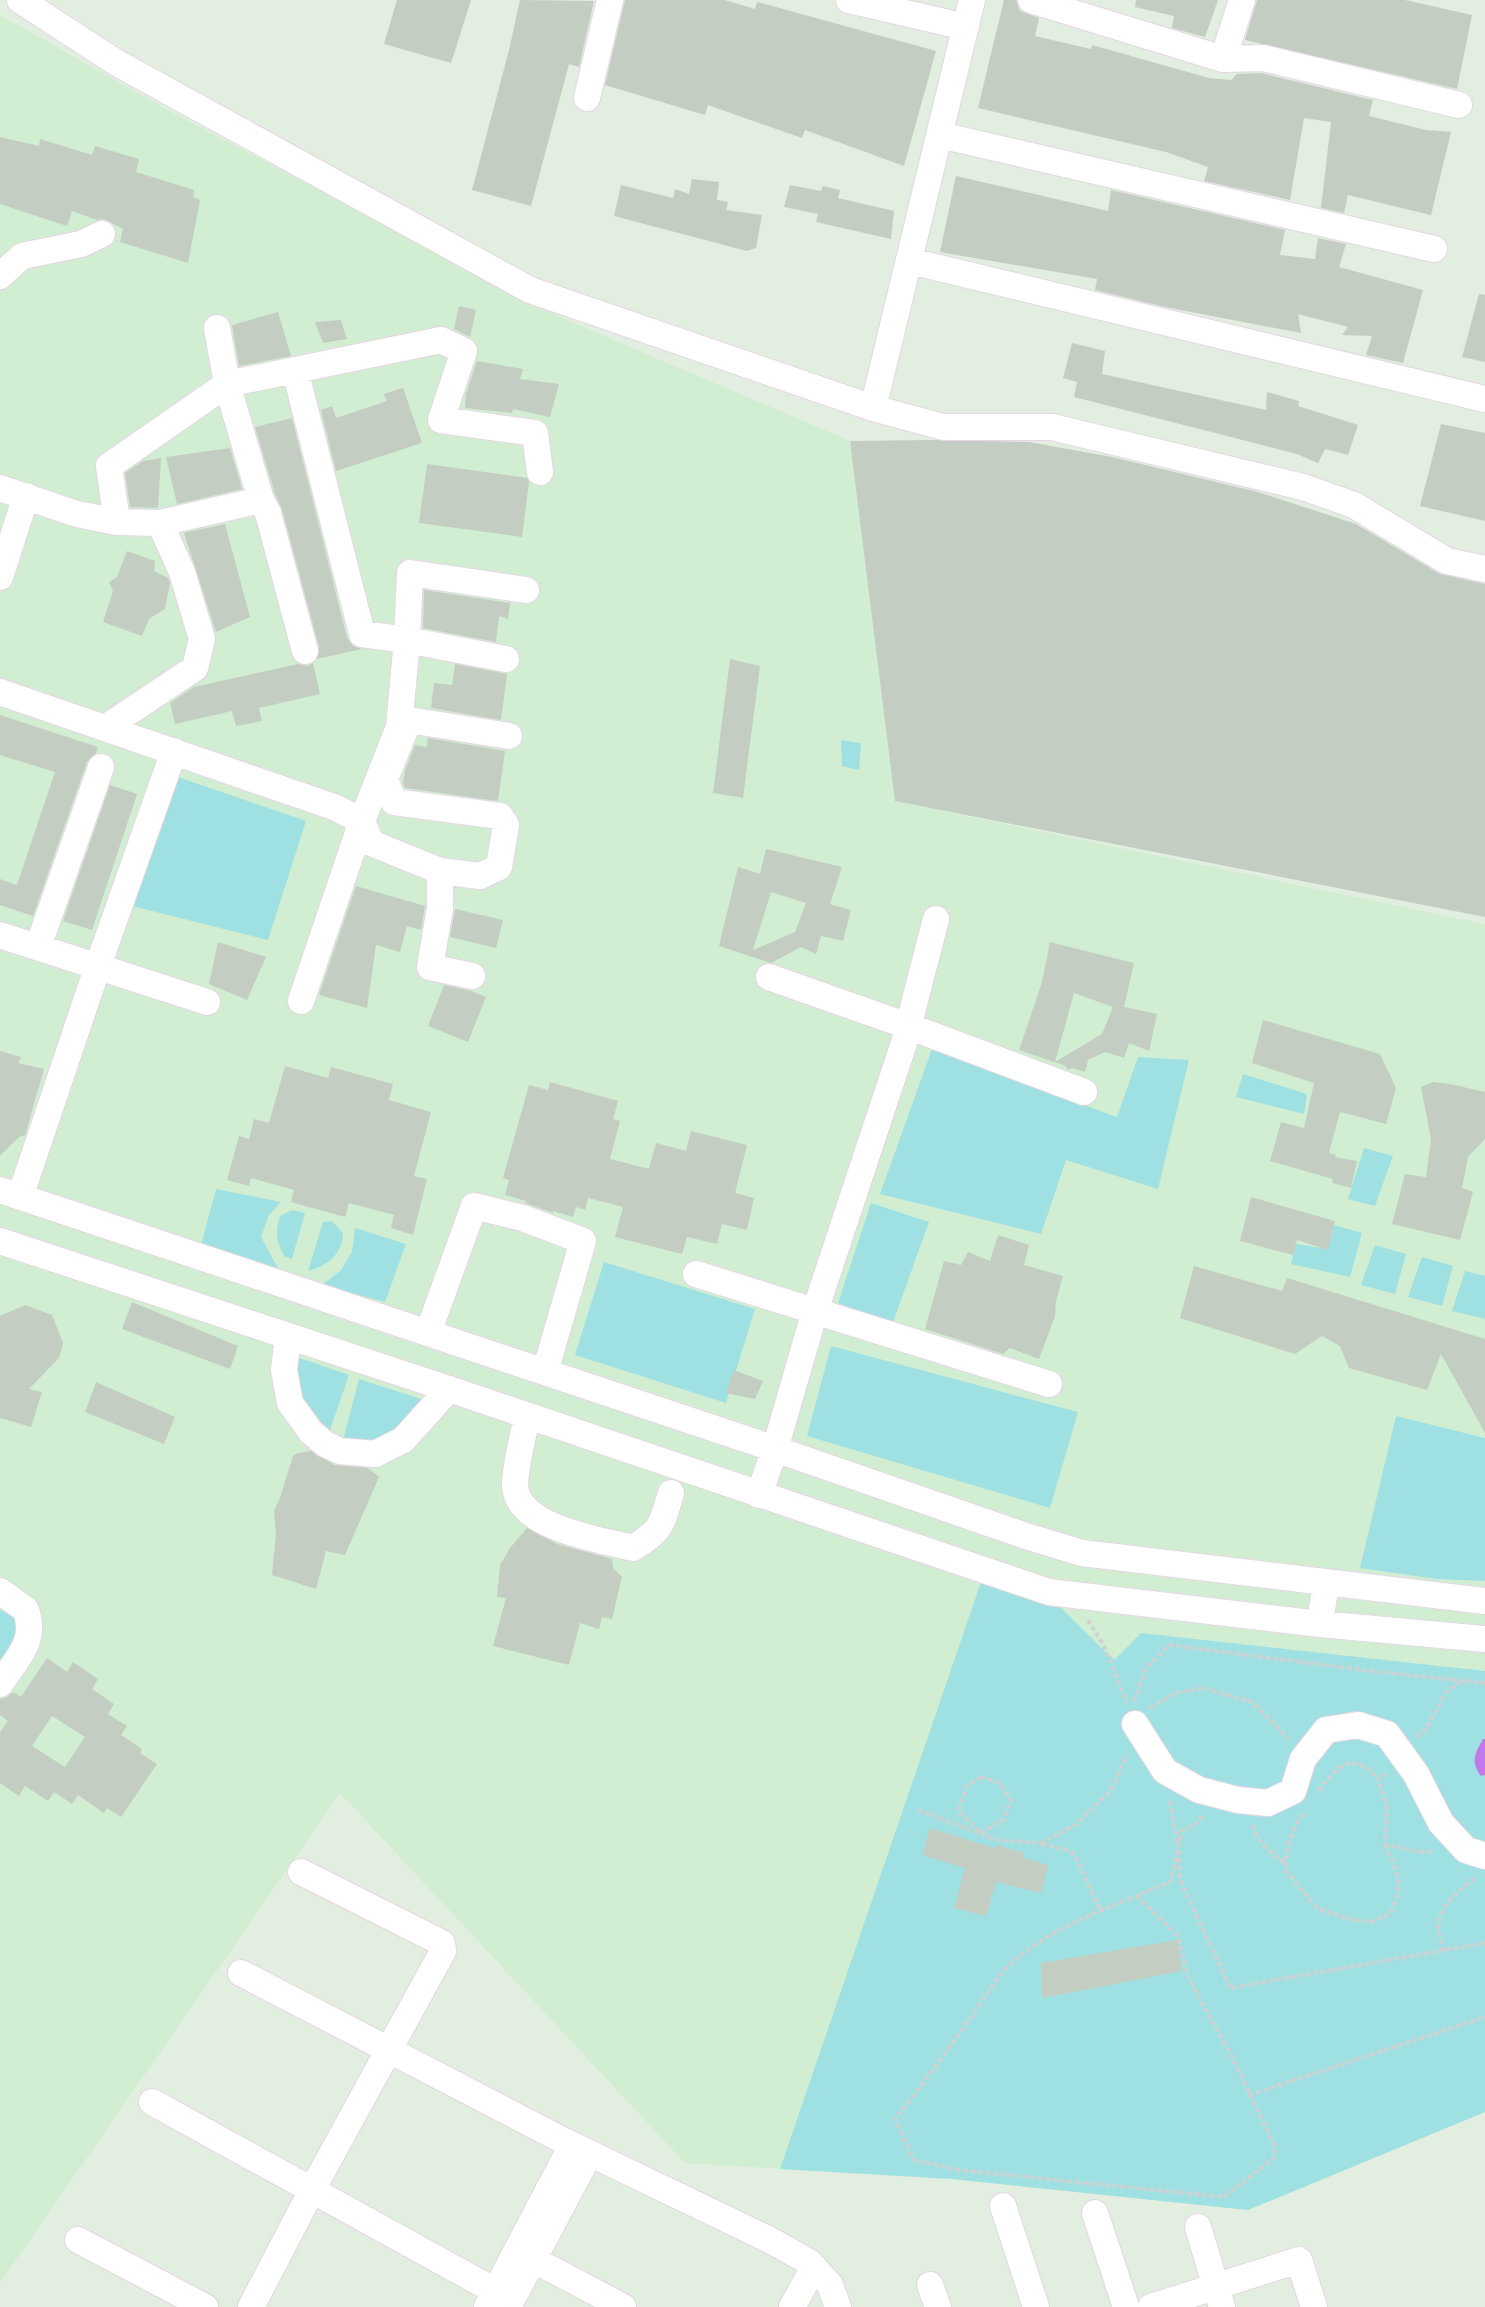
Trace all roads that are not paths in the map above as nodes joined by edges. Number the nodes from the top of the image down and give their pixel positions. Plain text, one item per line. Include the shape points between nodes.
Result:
1 (610, 0) edge
2 (849, 0) edge
3 (972, 0) edge
4 (1031, 0) edge
5 (1242, 0) edge
6 (30, 3) edge
7 (966, 27) junction
8 (1223, 58) junction
9 (587, 98) dead end
10 (1459, 105) dead end
11 (940, 135) junction
12 (102, 234) dead end
13 (1434, 249) dead end
14 (910, 261) junction
15 (0, 276) edge
16 (217, 328) dead end
17 (295, 370) junction
18 (227, 384) junction
19 (1485, 399) edge
20 (873, 408) junction
21 (540, 472) dead end
22 (0, 488) edge
23 (26, 496) junction
24 (261, 500) junction
25 (117, 522) junction
26 (160, 523) junction
27 (1485, 569) edge
28 (0, 577) edge
29 (526, 590) dead end
30 (407, 640) junction
31 (305, 651) dead end
32 (506, 659) dead end
33 (0, 692) edge
34 (105, 728) junction
35 (509, 736) dead end
36 (174, 751) junction
37 (101, 766) dead end
38 (362, 821) junction
39 (441, 871) junction
40 (936, 919) dead end
41 (0, 935) edge
42 (38, 947) junction
43 (98, 966) junction
44 (472, 976) dead end
45 (769, 977) dead end
46 (301, 1001) dead end
47 (207, 1002) dead end
48 (908, 1026) junction
49 (1084, 1092) dead end
50 (10, 1194) edge
51 (0, 1241) edge
52 (696, 1274) dead end
53 (815, 1311) junction
54 (428, 1333) junction
55 (288, 1336) junction
56 (545, 1372) junction
57 (1048, 1384) dead end
58 (449, 1389) junction
59 (527, 1416) junction
60 (776, 1449) junction
61 (671, 1492) dead end
62 (759, 1495) junction
63 (1326, 1582) junction
64 (0, 1591) edge
65 (1485, 1601) edge
66 (1320, 1624) junction
67 (1485, 1639) edge
68 (0, 1684) edge
69 (1133, 1718) road end
70 (1482, 1865) edge
71 (301, 1872) dead end
72 (241, 1973) dead end
73 (389, 2050) junction
74 (152, 2102) dead end
75 (581, 2149) junction
76 (312, 2190) junction
77 (1003, 2206) dead end
78 (1095, 2213) dead end
79 (1198, 2228) dead end
80 (78, 2240) dead end
81 (525, 2254) junction
82 (814, 2267) junction
83 (1219, 2296) edge
84 (497, 2302) edge
85 (205, 2307) edge
86 (251, 2307) edge
87 (623, 2307) edge
88 (792, 2307) edge
89 (838, 2307) edge
90 (1036, 2307) edge
91 (1126, 2307) edge
92 (1151, 2307) edge
93 (1314, 2307) edge

1 - 9 street
2 - 7 street
3 - 7 street
4 - 8 street
5 - 8 street
6 - 20 street via 117,63 530,290
7 - 11 street
8 - 10 street via 1275,60
11 - 13 street
11 - 14 street
12 - 15 street via 81,244 22,256
14 - 19 street
14 - 20 street
16 - 18 street
17 - 18 street
17 - 21 street via 441,340 464,351 441,420 535,433
17 - 30 street via 362,634
18 - 24 street
18 - 25 street via 109,465
20 - 27 street via 943,427 1052,427 1303,487 1354,505 1447,561
22 - 23 street
23 - 25 street via 77,514
23 - 28 street
24 - 26 street
24 - 31 street via 268,513
25 - 26 street
26 - 34 street via 182,572 202,639 195,668
29 - 30 street via 410,573
30 - 32 street
30 - 38 street via 399,727
33 - 34 street
34 - 36 street
35 - 39 street via 408,720 385,779 394,802 500,816 506,825 499,867 480,876
36 - 38 street via 334,807
36 - 43 street
37 - 42 street
38 - 39 street via 371,843
38 - 46 street
39 - 44 street via 440,908 430,967
40 - 48 street
41 - 42 street
42 - 43 street
43 - 47 street
43 - 50 street
45 - 48 street
48 - 49 street
48 - 53 street
50 - 54 street
51 - 55 street
52 - 53 street
53 - 57 street
53 - 60 street
54 - 56 street
54 - 56 street via 474,1206 523,1218 583,1241
55 - 58 street
55 - 58 street via 284,1370 290,1403 311,1432 340,1451 375,1454 403,1440
56 - 60 street
58 - 59 street
59 - 61 street via 515,1484 517,1496 525,1508 551,1526 633,1548 655,1534
59 - 62 street
60 - 62 street
60 - 63 street via 1082,1553
62 - 66 street via 1049,1592
63 - 65 street
63 - 66 street
64 - 68 street via 26,1610 30,1633
66 - 67 street
69 - 70 street via 1165,1771 1199,1790 1268,1803 1293,1791 1303,1759 1326,1730 1358,1725 1387,1734 1440,1822
71 - 73 street via 442,1943 443,1951
72 - 73 street
73 - 75 street
73 - 76 street
74 - 76 street
75 - 81 street
75 - 82 street via 770,2240
76 - 84 street
76 - 86 street
77 - 90 street
78 - 91 street
79 - 83 street
80 - 85 street
81 - 84 street
81 - 87 street
82 - 88 street
82 - 89 street via 830,2284
83 - 92 street
83 - 93 street via 1299,2260

